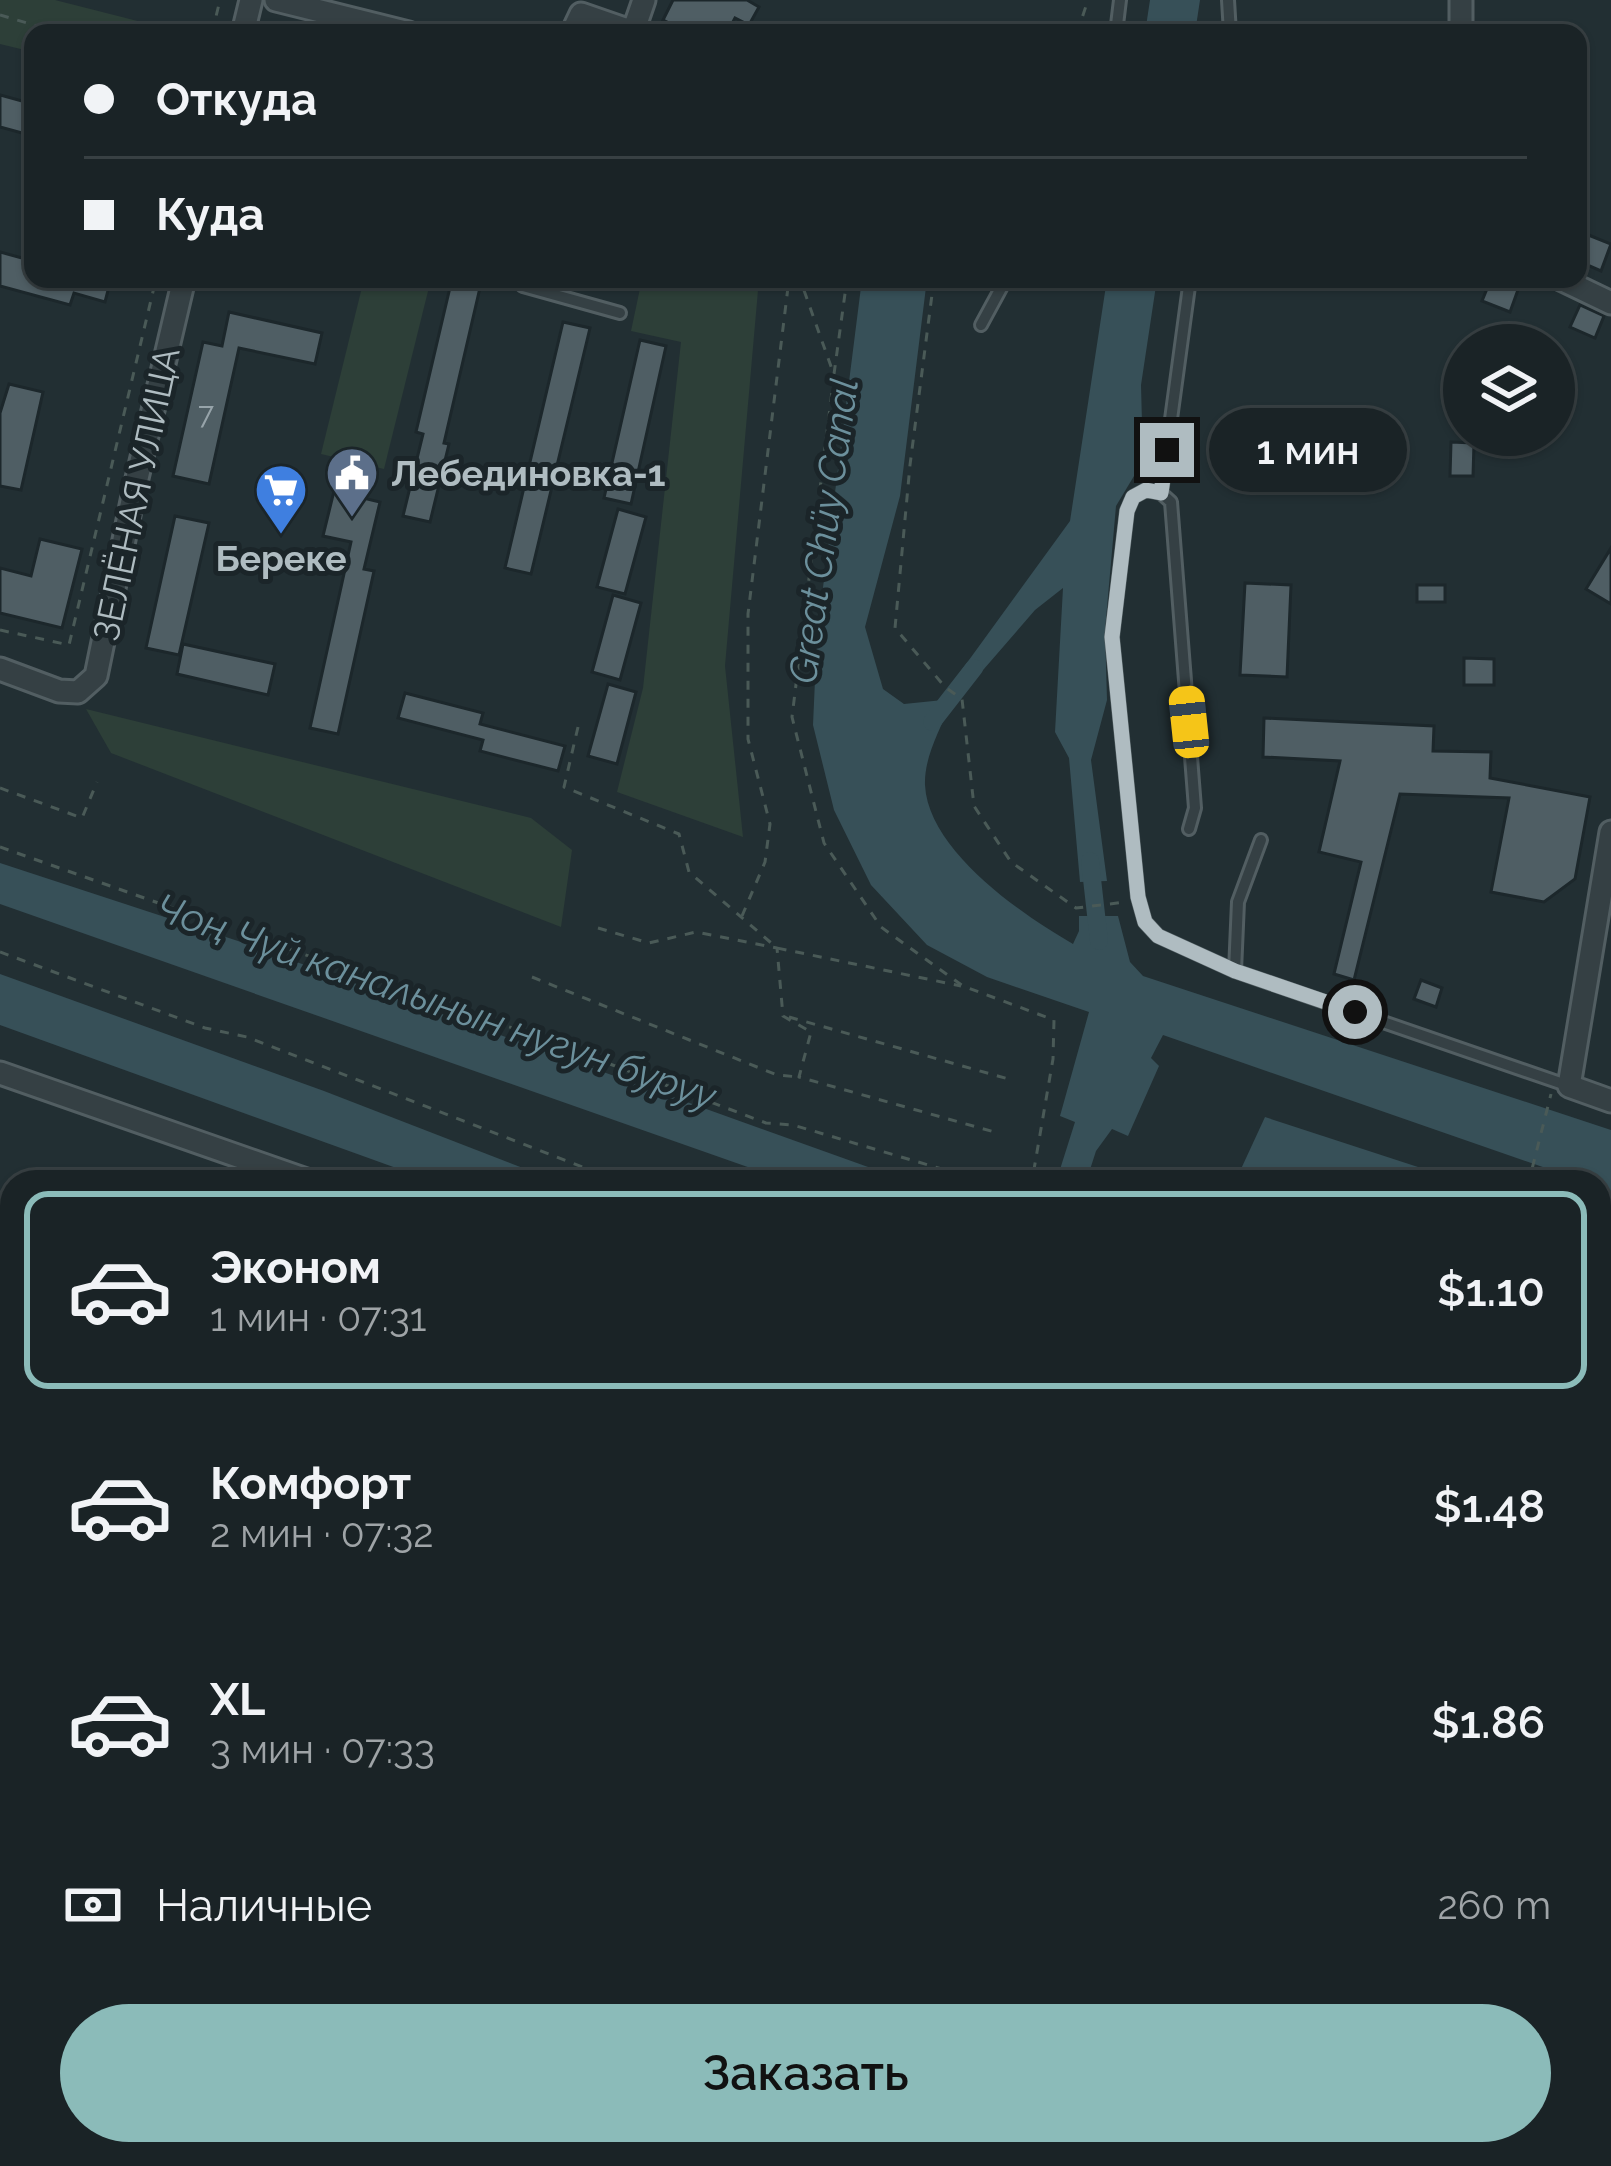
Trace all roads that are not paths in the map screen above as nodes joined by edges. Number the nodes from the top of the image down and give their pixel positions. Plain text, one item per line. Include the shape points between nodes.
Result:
1 (276, 0) edge
2 (373, 24) edge
3 (576, 24) edge
4 (610, 24) edge
5 (182, 288) edge
6 (530, 288) edge
7 (1001, 288) edge
8 (1189, 288) edge
9 (1580, 288) edge
10 (1611, 303) edge
11 (620, 313) dead end
12 (981, 325) dead end
13 (1161, 493) junction
14 (0, 669) edge
15 (1189, 829) dead end
16 (1611, 832) edge
17 (1261, 840) dead end
18 (1589, 954) junction
19 (1611, 962) edge
20 (1235, 971) junction
21 (0, 1073) edge
22 (1562, 1083) junction
23 (1611, 1101) edge
24 (278, 1170) edge

1 - 2 street
3 - 4 street via 581,14
5 - 14 street, ЗЕЛЁНАЯ УЛИЦА via 96,676 78,692 58,691
6 - 11 lane
7 - 12 lane
8 - 13 lane
9 - 10 street
13 - 15 lane via 1172,502 1195,808
13 - 20 lane via 1146,490 1127,511 1112,637 1138,897 1158,936
16 - 18 street
17 - 20 lane via 1238,902
18 - 19 street
18 - 22 street
20 - 22 lane
21 - 24 street
22 - 23 street

